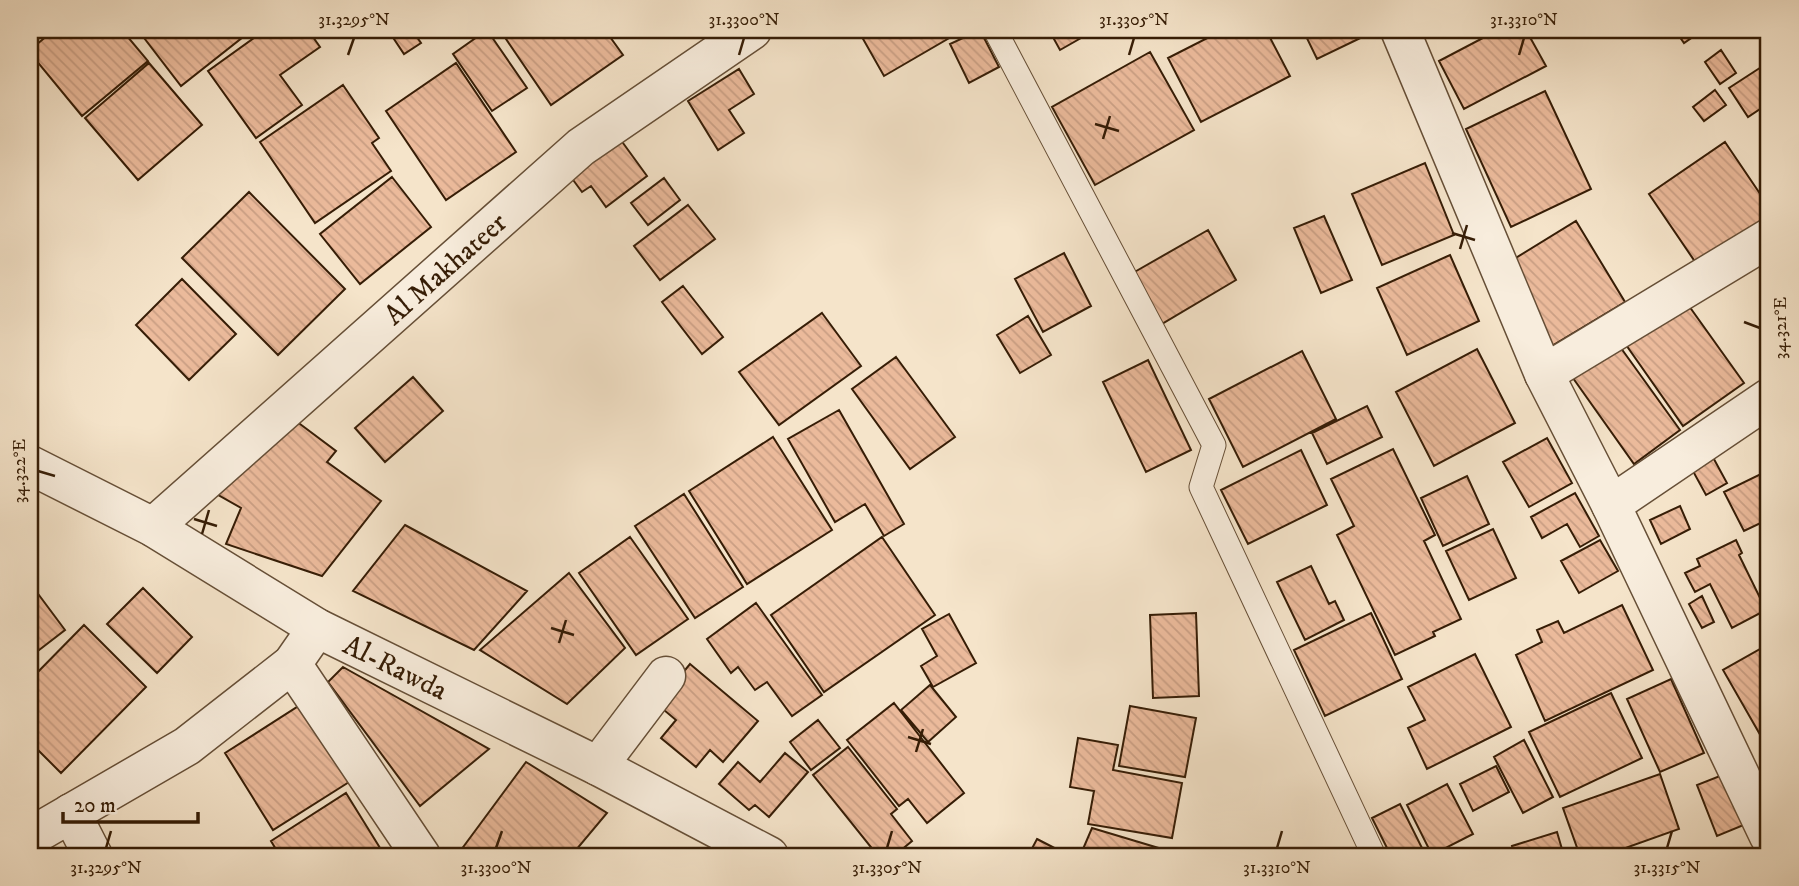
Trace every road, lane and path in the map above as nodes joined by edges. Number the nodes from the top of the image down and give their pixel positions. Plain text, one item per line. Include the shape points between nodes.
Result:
1 (752, 30) edge
2 (995, 30) edge
3 (1400, 30) edge
4 (1769, 238) edge
5 (1544, 374) junction
6 (1769, 398) edge
7 (30, 465) edge
8 (1611, 505) junction
9 (153, 527) junction
10 (317, 628) junction
11 (292, 664) junction
12 (666, 676) dead end
13 (598, 766) junction
14 (72, 813) junction
15 (1769, 836) edge
16 (30, 837) edge
17 (93, 856) edge
18 (421, 856) edge
19 (769, 856) edge
20 (1374, 856) edge

1 - 9 street, Al Makhateer via 581,146
2 - 20 lane via 1213,445 1200,487
3 - 5 street
4 - 5 street
5 - 8 street
6 - 8 street
7 - 9 street, Al-Rawda
8 - 15 street
9 - 10 street, Al-Rawda
10 - 11 street
10 - 13 street, Al-Rawda
11 - 14 street via 187,746
11 - 18 street
12 - 13 street
13 - 19 street, Al-Rawda
14 - 16 street
14 - 17 street

